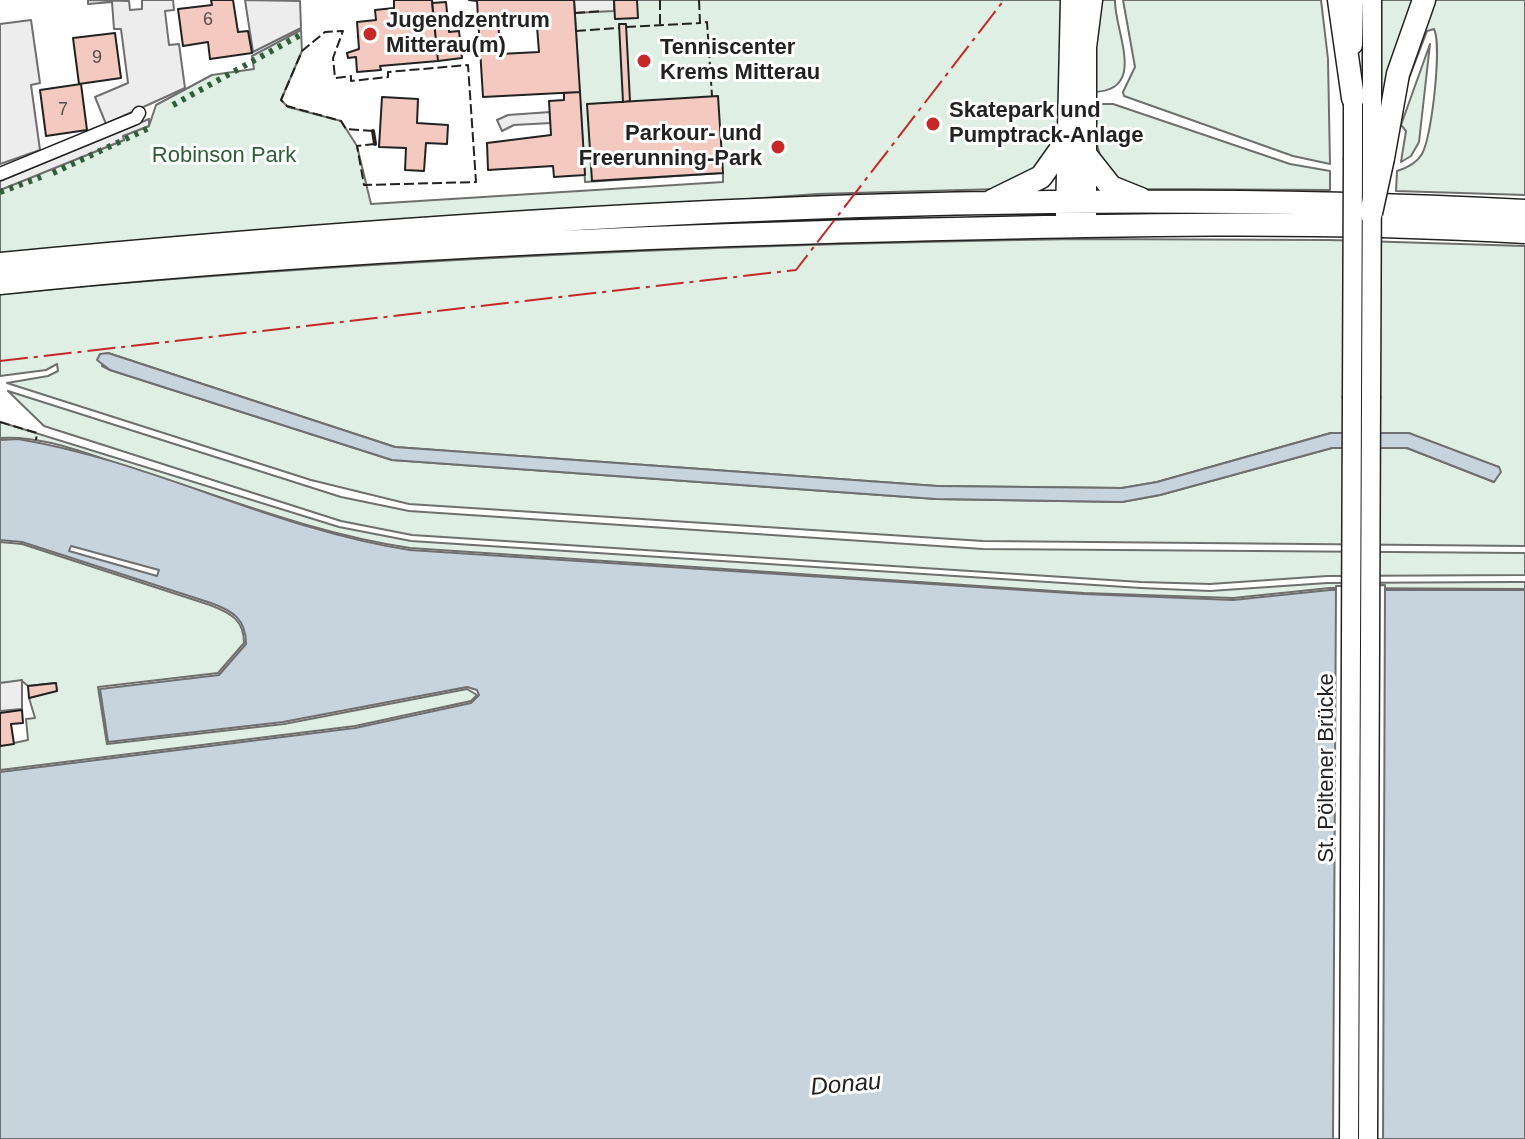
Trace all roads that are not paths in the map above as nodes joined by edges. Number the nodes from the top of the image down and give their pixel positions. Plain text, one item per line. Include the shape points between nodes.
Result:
1 (1072, 0) edge
2 (1091, 0) edge
3 (1339, 0) edge
4 (1354, 0) edge
5 (1372, 0) edge
6 (1424, 0) edge
7 (1353, 98) junction
8 (139, 113) dead end
9 (1069, 138) junction
10 (1085, 154) junction
11 (1369, 158) junction
12 (0, 174) edge
13 (1153, 204) junction
14 (983, 205) junction
15 (1525, 211) edge
16 (1371, 213) joint
17 (1076, 215) junction
18 (1311, 215) junction
19 (1525, 232) edge
20 (0, 264) edge
21 (0, 283) edge
22 (1361, 398) junction
23 (1349, 1139) edge
24 (1368, 1139) edge

1 - 9 highway
2 - 10 highway via 1085,47
3 - 7 highway
4 - 7 main road
5 - 11 main road
6 - 11 highway
7 - 11 main road
8 - 12 street
9 - 14 highway via 1041,177
9 - 17 highway
10 - 13 highway via 1111,187
10 - 17 highway
11 - 16 highway, bridge
11 - 22 main road, bridge
13 - 17 highway
13 - 18 highway
14 - 17 highway
14 - 20 highway via 513,224
15 - 18 highway
16 - 22 main road, bridge
17 - 18 highway
17 - 21 highway via 554,241
18 - 19 highway
22 - 23 main road, St. Pöltener Brücke
22 - 24 main road, St. Pöltener Brücke

